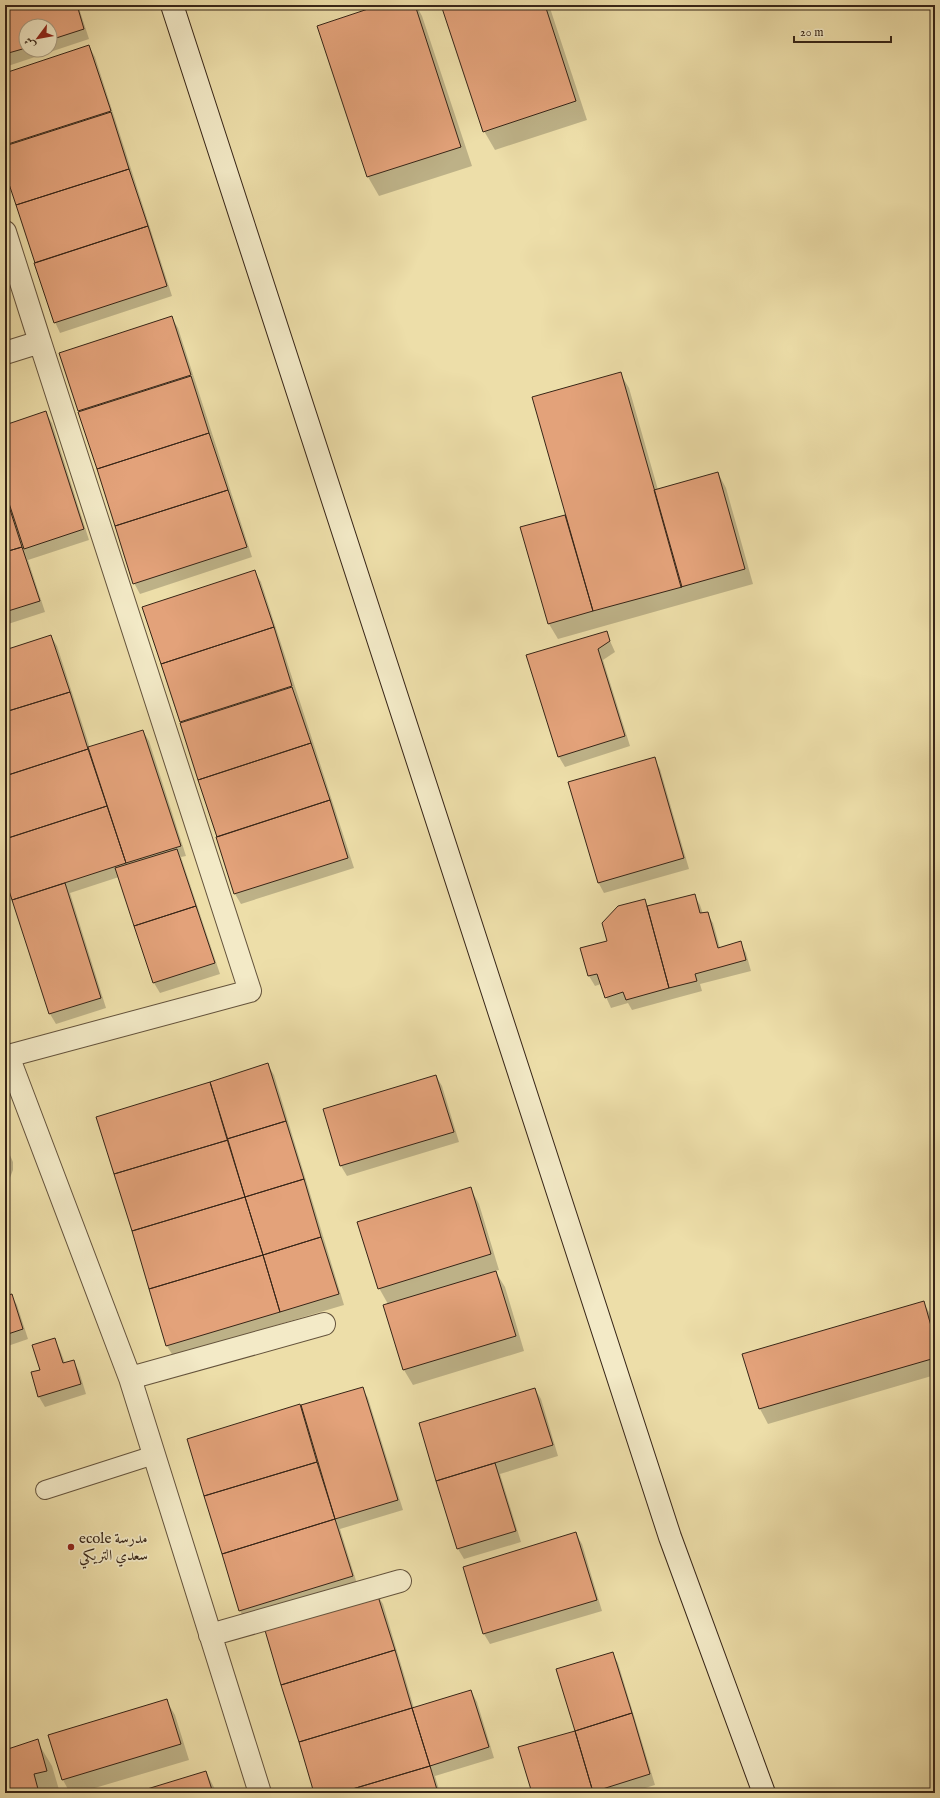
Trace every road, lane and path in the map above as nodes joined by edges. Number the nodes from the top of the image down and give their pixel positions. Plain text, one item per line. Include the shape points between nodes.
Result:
1 (172, 5) edge
2 (5, 232) edge
3 (40, 342) junction
4 (5, 353) edge
5 (6, 1053) edge
6 (324, 1324) dead end
7 (130, 1378) junction
8 (154, 1455) junction
9 (45, 1490) dead end
10 (400, 1581) dead end
11 (210, 1635) junction
12 (260, 1793) edge
13 (764, 1793) edge

1 - 13 street via 670,1537
2 - 3 street
3 - 4 street
3 - 5 street via 250,990
5 - 7 street
6 - 7 street
7 - 8 street
8 - 9 lane
8 - 11 street
10 - 11 street
11 - 12 street

